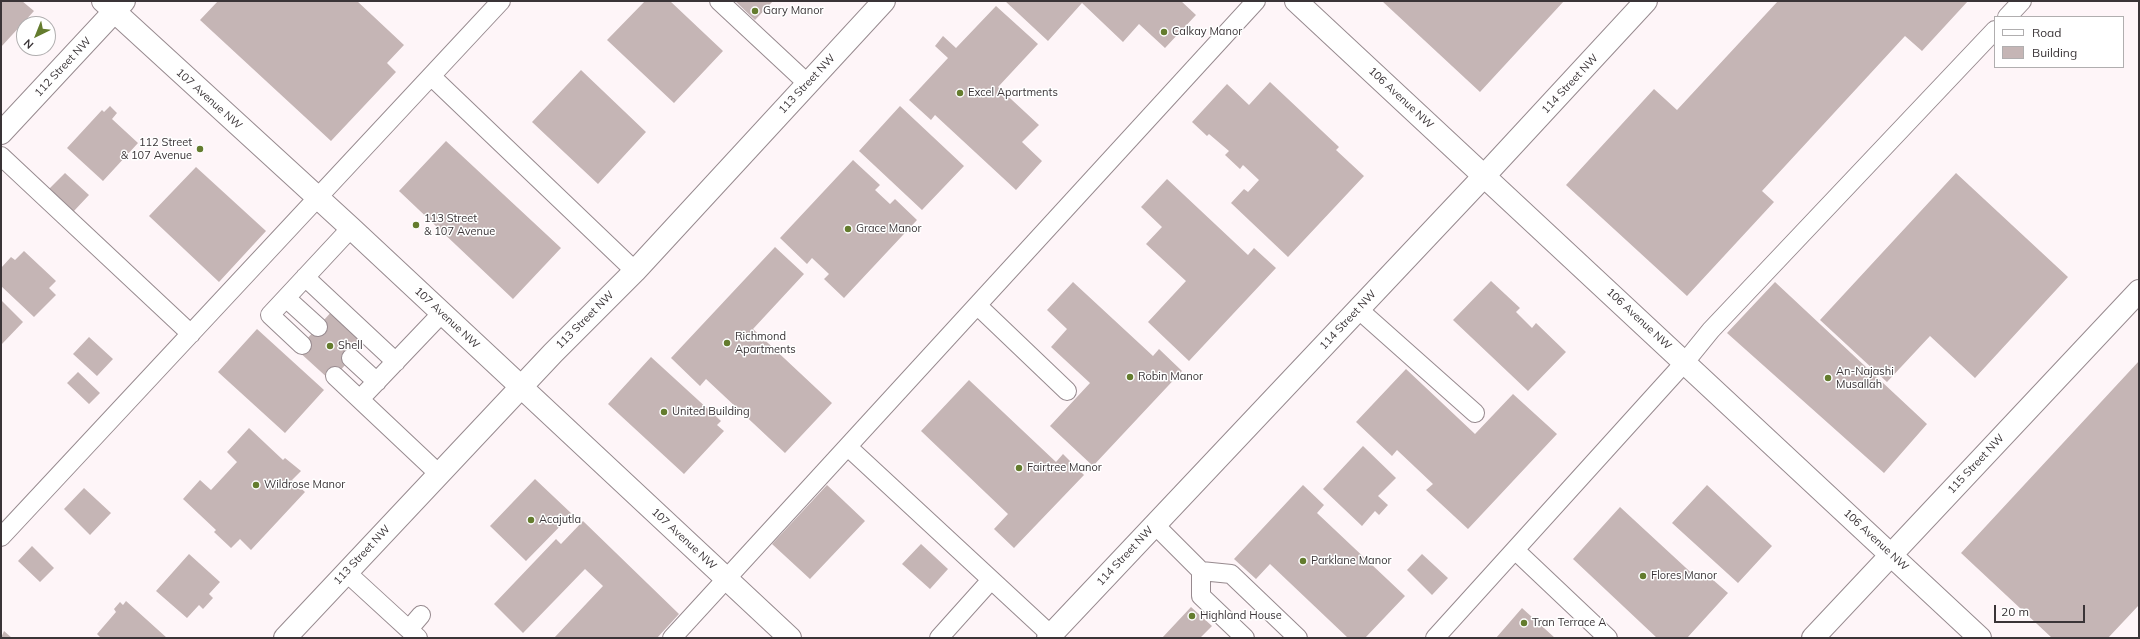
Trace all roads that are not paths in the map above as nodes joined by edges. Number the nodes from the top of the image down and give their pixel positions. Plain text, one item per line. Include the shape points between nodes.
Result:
1 (501, 1) edge
2 (720, 1) edge
3 (884, 1) edge
4 (1256, 1) edge
5 (1296, 1) edge
6 (1646, 1) edge
7 (2022, 1) edge
8 (114, 5) edge
9 (2008, 16) edge
10 (1994, 31) edge
11 (431, 76) junction
12 (807, 83) junction
13 (1, 133) edge
14 (1, 156) edge
15 (1485, 176) junction
16 (318, 198) junction
17 (351, 228) junction
18 (635, 271) junction
19 (305, 277) junction
20 (2139, 290) edge
21 (286, 298) junction
22 (978, 306) junction
23 (1358, 309) junction
24 (442, 313) junction
25 (318, 327) dead end
26 (192, 334) junction
27 (302, 345) dead end
28 (351, 358) dead end
29 (396, 362) junction
30 (1685, 362) junction
31 (335, 376) dead end
32 (377, 382) junction
33 (521, 387) junction
34 (1067, 391) dead end
35 (360, 399) junction
36 (1475, 413) dead end
37 (848, 447) junction
38 (439, 474) junction
39 (1155, 525) junction
40 (1, 537) edge
41 (1515, 550) junction
42 (1892, 555) junction
43 (1201, 571) junction
44 (346, 572) junction
45 (727, 579) junction
46 (991, 580) junction
47 (421, 616) dead end
48 (413, 634) edge
49 (1049, 636) edge
50 (285, 638) edge
51 (672, 638) edge
52 (790, 638) edge
53 (939, 638) edge
54 (1245, 638) edge
55 (1298, 638) edge
56 (1435, 638) edge
57 (1608, 638) edge
58 (1813, 638) edge
59 (1980, 638) edge

1 - 11 lane
2 - 12 lane
3 - 12 street, 113 Street NW
4 - 22 lane
5 - 15 street, 106 Avenue NW
6 - 15 street, 114 Street NW
7 - 9 lane
8 - 13 street, 112 Street NW
8 - 16 street, 107 Avenue NW
10 - 30 lane via 1711,330
11 - 16 lane
11 - 18 lane
12 - 18 street, 113 Street NW
14 - 26 lane
15 - 23 street, 114 Street NW
15 - 30 street, 106 Avenue NW
16 - 17 street, 107 Avenue NW
16 - 26 lane
17 - 19 lane
17 - 24 street, 107 Avenue NW
18 - 33 street, 113 Street NW
19 - 21 lane
19 - 29 lane
20 - 42 street, 115 Street NW
21 - 25 lane
21 - 27 lane via 270,315
22 - 34 lane
22 - 37 lane
23 - 36 lane
23 - 39 street, 114 Street NW
24 - 29 lane
24 - 33 street, 107 Avenue NW
26 - 40 lane
28 - 32 lane
29 - 32 lane
30 - 41 lane
30 - 42 street, 106 Avenue NW
31 - 35 lane
32 - 35 lane
33 - 38 street, 113 Street NW
33 - 45 street, 107 Avenue NW
35 - 38 lane
37 - 45 lane
37 - 46 lane
38 - 44 street, 113 Street NW
39 - 43 lane
39 - 49 street, 114 Street NW
41 - 56 lane
41 - 57 lane
42 - 58 street, 115 Street NW
42 - 59 street, 106 Avenue NW
43 - 54 lane via 1201,596
43 - 55 lane via 1231,574
44 - 48 lane
44 - 50 street, 113 Street NW
45 - 51 lane
45 - 52 street, 107 Avenue NW
46 - 49 lane
46 - 53 lane
47 - 48 lane

